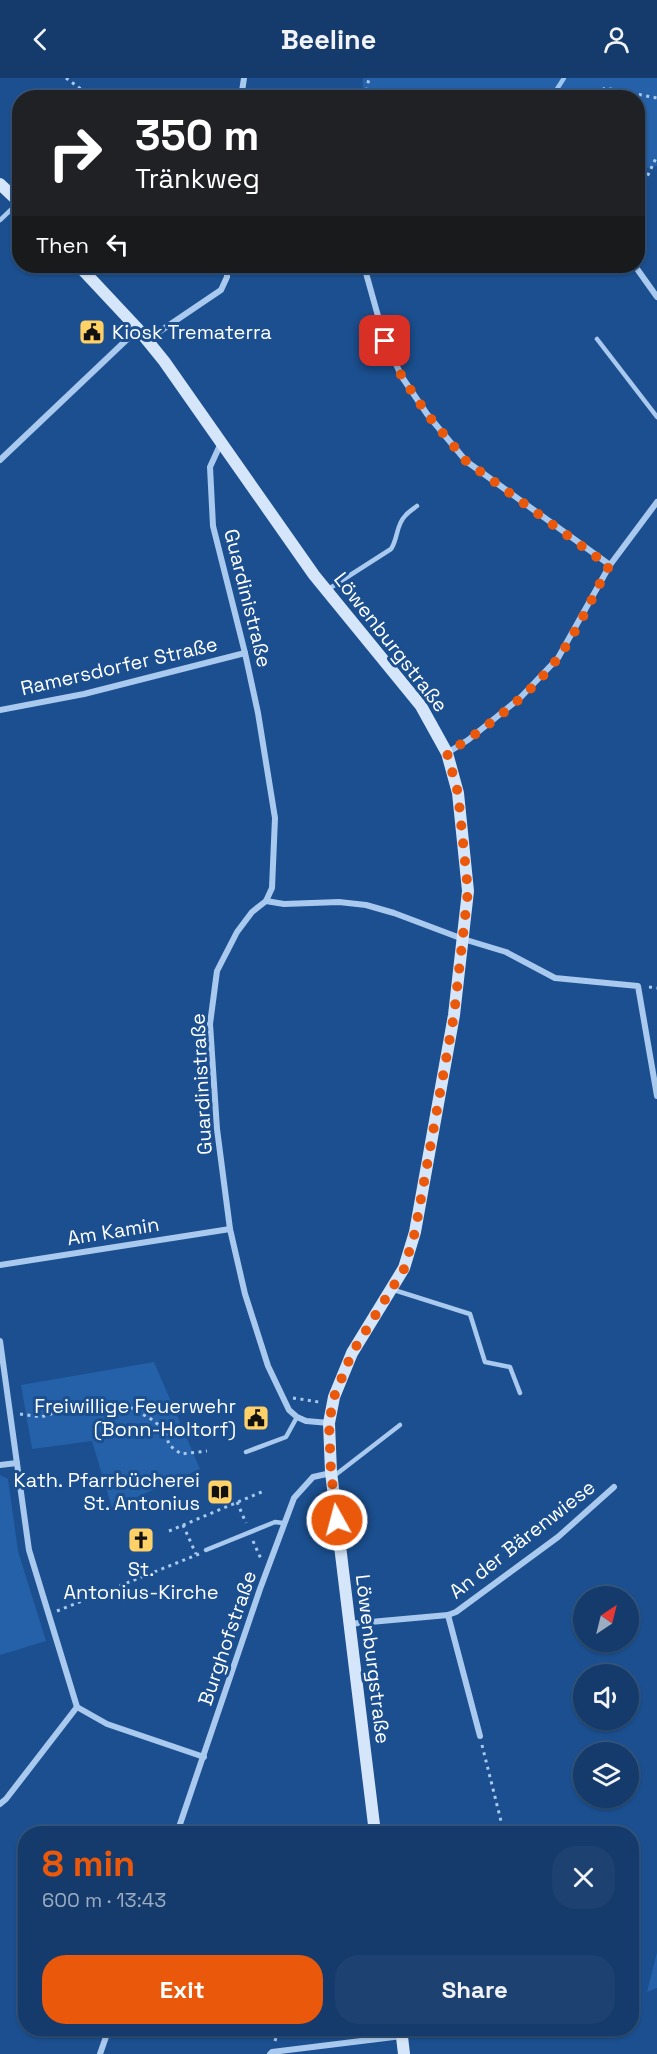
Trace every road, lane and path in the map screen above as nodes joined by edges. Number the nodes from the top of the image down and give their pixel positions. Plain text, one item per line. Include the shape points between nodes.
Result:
1 (66, 78) edge
2 (82, 90) edge
3 (657, 156) edge
4 (645, 181) edge
5 (0, 184) edge
6 (12, 195) edge
7 (12, 209) edge
8 (0, 220) edge
9 (85, 273) edge
10 (227, 273) edge
11 (365, 273) edge
12 (640, 273) edge
13 (657, 297) edge
14 (138, 329) junction
15 (597, 339) dead end
16 (147, 340) junction
17 (657, 417) edge
18 (221, 441) junction
19 (0, 460) edge
20 (657, 502) edge
21 (417, 506) dead end
22 (609, 566) junction
23 (327, 590) junction
24 (245, 653) junction
25 (0, 710) edge
26 (447, 753) junction
27 (266, 901) junction
28 (463, 939) junction
29 (657, 1096) edge
30 (230, 1229) junction
31 (0, 1265) edge
32 (391, 1289) junction
33 (0, 1341) edge
34 (520, 1393) dead end
35 (283, 1396) junction
36 (333, 1405) junction
37 (10, 1410) junction
38 (297, 1417) junction
39 (329, 1423) junction
40 (400, 1425) dead end
41 (207, 1451) dead end
42 (246, 1452) dead end
43 (17, 1463) junction
44 (0, 1465) edge
45 (332, 1475) junction
46 (614, 1487) dead end
47 (264, 1491) dead end
48 (283, 1523) junction
49 (183, 1525) junction
50 (169, 1531) dead end
51 (206, 1550) joint
52 (196, 1555) junction
53 (50, 1613) junction
54 (448, 1615) junction
55 (348, 1624) junction
56 (78, 1707) junction
57 (480, 1736) joint
58 (204, 1757) junction
59 (0, 1804) edge
60 (179, 1826) edge
61 (374, 1826) edge
62 (502, 1826) edge
63 (106, 2036) edge
64 (375, 2036) edge
65 (402, 2036) edge
66 (100, 2054) edge
67 (270, 2054) edge
68 (404, 2054) edge

1 - 2 path
3 - 4 path
5 - 6 street
7 - 8 lane
9 - 14 street, Löwenburgstraße
10 - 16 street via 220,290
11 - 22 street via 385,341 402,377 466,461
12 - 13 street
14 - 16 street, Löwenburgstraße
14 - 19 street
15 - 17 lane
16 - 18 street, Löwenburgstraße
18 - 23 street, Löwenburgstraße
18 - 24 street, Guardinistraße via 210,467 213,526
20 - 22 street
21 - 23 lane via 404,516 391,549
22 - 26 street via 558,658 520,698
23 - 26 street, Löwenburgstraße via 421,706
24 - 25 street, Ramersdorfer Straße via 84,694
24 - 27 street, Guardinistraße via 275,818 272,888
26 - 28 street, Löwenburgstraße via 458,793 465,849 468,891
27 - 28 street via 366,905
27 - 30 street, Guardinistraße via 237,932 217,971 210,1024 217,1129
28 - 29 street via 506,952 555,978 638,986
28 - 32 street, Löwenburgstraße via 454,1015 415,1232 404,1269
30 - 31 street, Am Kamin
30 - 35 street, Guardinistraße via 244,1294 268,1366
32 - 34 lane via 470,1314 485,1362 510,1367
32 - 36 street, Löwenburgstraße via 352,1353
33 - 37 street
35 - 36 path
35 - 38 street, Guardinistraße
36 - 39 street, Löwenburgstraße
37 - 41 path via 41,1417 94,1404 126,1406 165,1430 169,1445 181,1454
37 - 43 street
38 - 39 street
38 - 42 lane via 286,1437
39 - 45 street, Löwenburgstraße
40 - 45 lane
43 - 44 street
43 - 53 street via 29,1550
45 - 48 street, Burghofstraße via 313,1477 294,1498
45 - 55 street, Löwenburgstraße
46 - 54 street, An der Bärenwiese via 558,1537
47 - 49 path
48 - 51 lane via 275,1522
48 - 58 street, Burghofstraße
49 - 50 path
49 - 52 path
51 - 52 path
52 - 53 path
53 - 56 street
54 - 55 street, An der Bärenwiese
54 - 57 street, An der Bärenwiese
55 - 61 street, Löwenburgstraße
56 - 58 street via 107,1724
56 - 59 street
57 - 62 path
58 - 60 street, Burghofstraße
63 - 66 street
64 - 67 street
65 - 68 street

